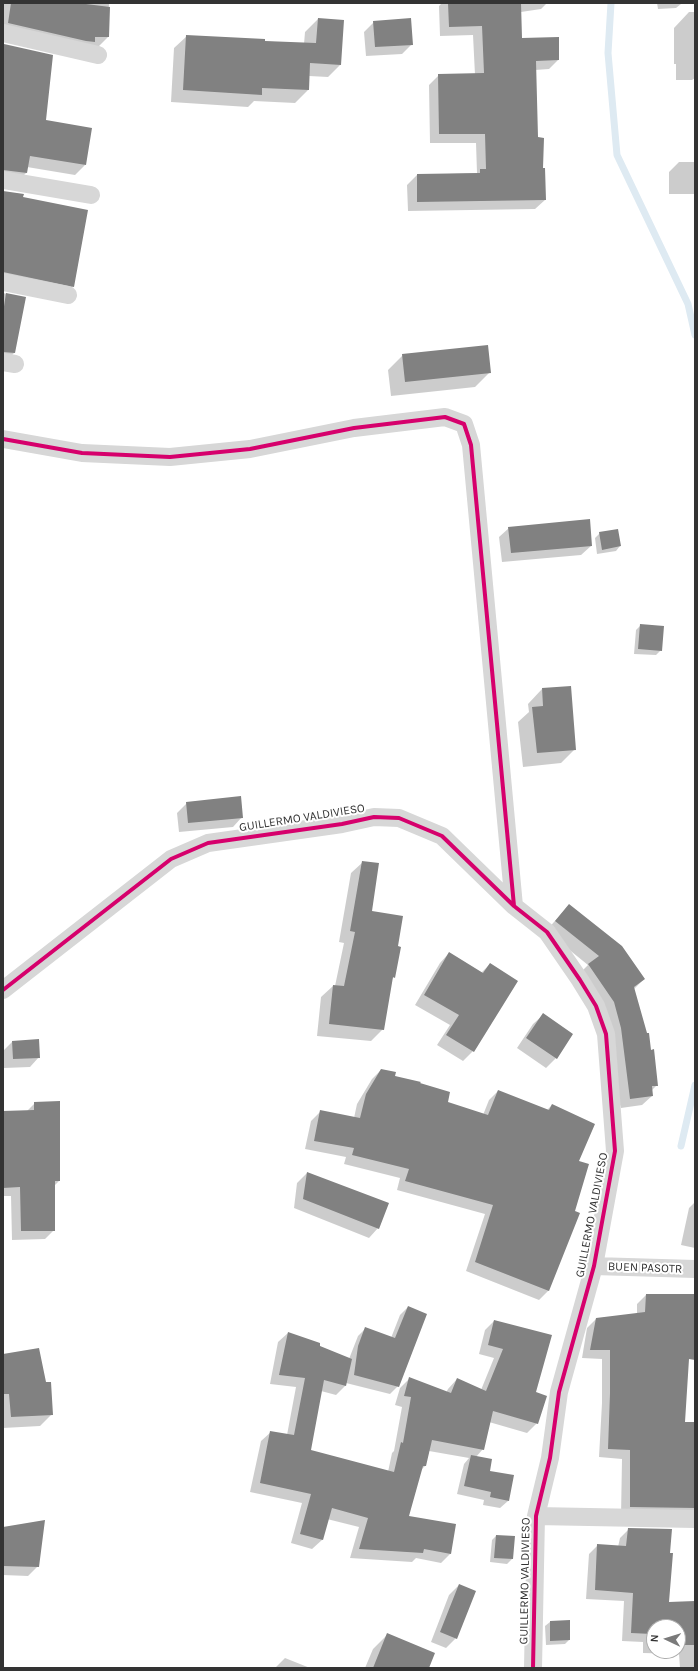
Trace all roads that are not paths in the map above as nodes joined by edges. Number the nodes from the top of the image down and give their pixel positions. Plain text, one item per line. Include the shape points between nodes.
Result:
1 (3, 33) edge
2 (98, 55) dead end
3 (3, 180) edge
4 (91, 195) dead end
5 (3, 282) edge
6 (68, 295) dead end
7 (3, 439) edge
8 (514, 906) junction
9 (3, 990) edge
10 (594, 1266) junction
11 (695, 1269) edge
12 (536, 1516) junction
13 (695, 1519) edge
14 (533, 1668) edge

1 - 2 street
3 - 4 street
5 - 6 street
7 - 8 street via 82,453 170,457 250,449 354,428 445,417 464,424 471,445
8 - 9 street, GUILLERMO VALDIVIESO via 442,836 399,818 374,817 342,824 208,842 171,859
8 - 10 street, GUILLERMO VALDIVIESO via 547,932 596,1006 606,1034 615,1151
10 - 11 street, BUEN PASOTR
10 - 12 street, GUILLERMO VALDIVIESO via 559,1392 550,1458
12 - 13 street
12 - 14 street, GUILLERMO VALDIVIESO

